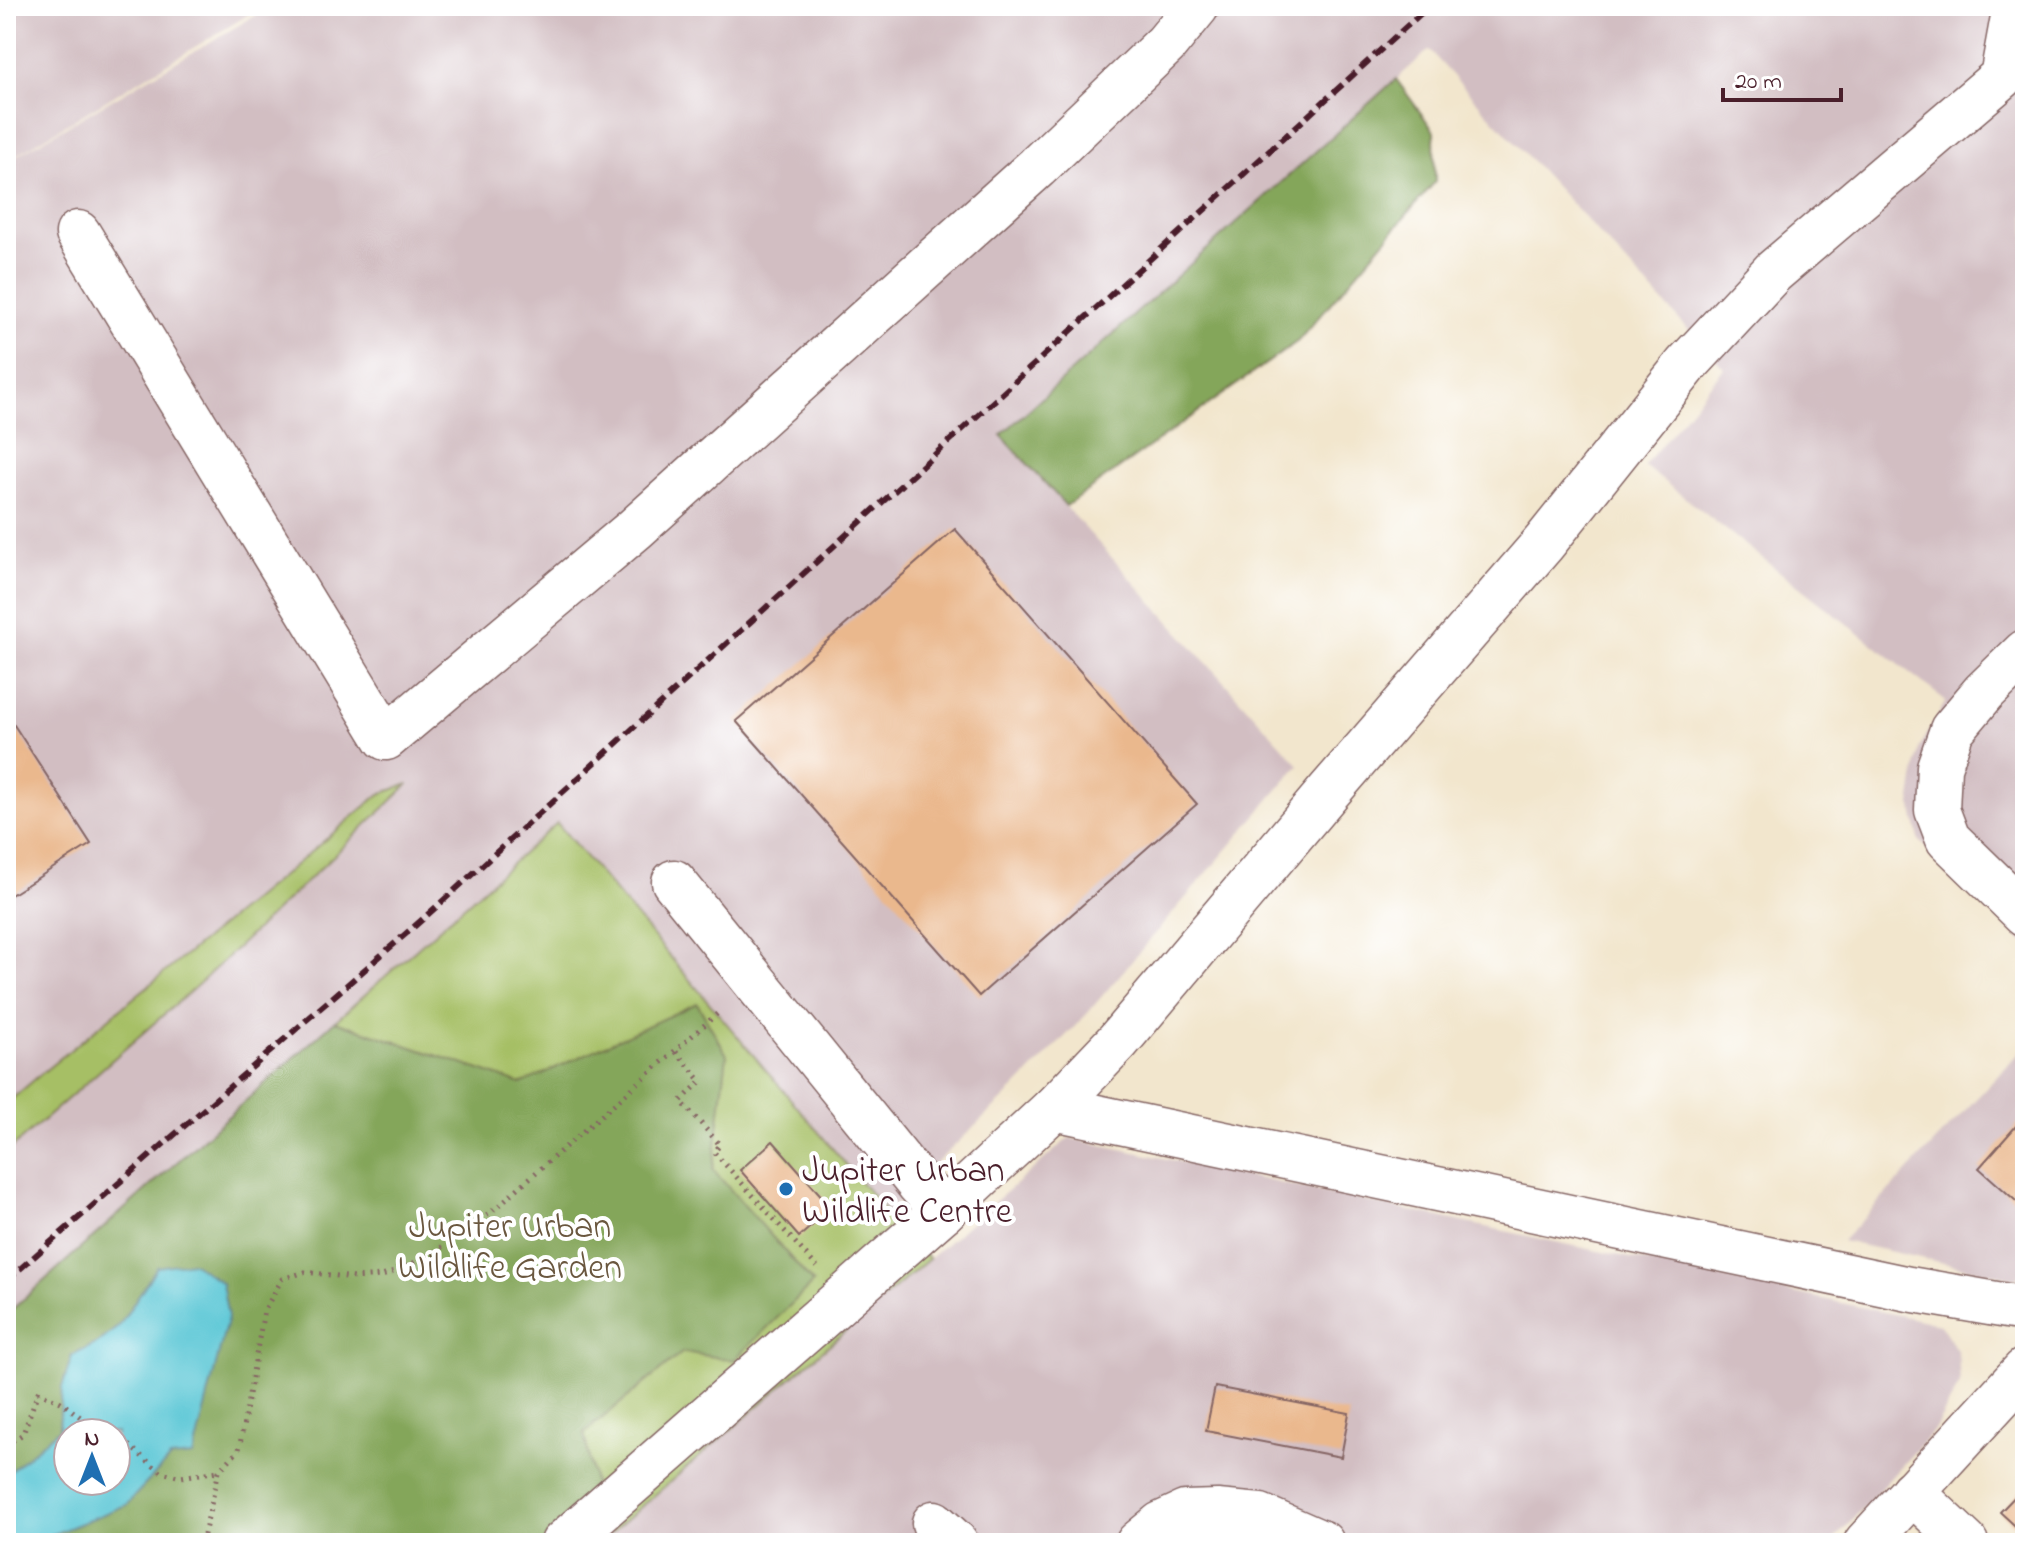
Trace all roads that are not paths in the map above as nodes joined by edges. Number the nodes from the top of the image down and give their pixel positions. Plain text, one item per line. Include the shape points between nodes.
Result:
1 (1197, 6) edge
2 (2015, 6) edge
3 (78, 233) dead end
4 (2025, 652) edge
5 (674, 882) dead end
6 (2025, 914) edge
7 (1054, 1108) junction
8 (943, 1211) junction
9 (2025, 1309) edge
10 (2025, 1370) edge
11 (1912, 1492) junction
12 (563, 1543) edge
13 (1138, 1543) edge
14 (1322, 1543) edge
15 (1866, 1543) edge
16 (1966, 1543) edge

1 - 3 street via 1166,44 1037,167 635,529 386,738
2 - 7 street via 2002,77 1773,272 1687,364 1544,543 1118,1041
4 - 6 street via 1952,730 1939,767 1937,810 1948,839
5 - 8 street
7 - 8 street
7 - 9 street
8 - 12 street
10 - 11 street
11 - 15 street
11 - 16 street
13 - 14 street via 1185,1513 1217,1512 1260,1516

